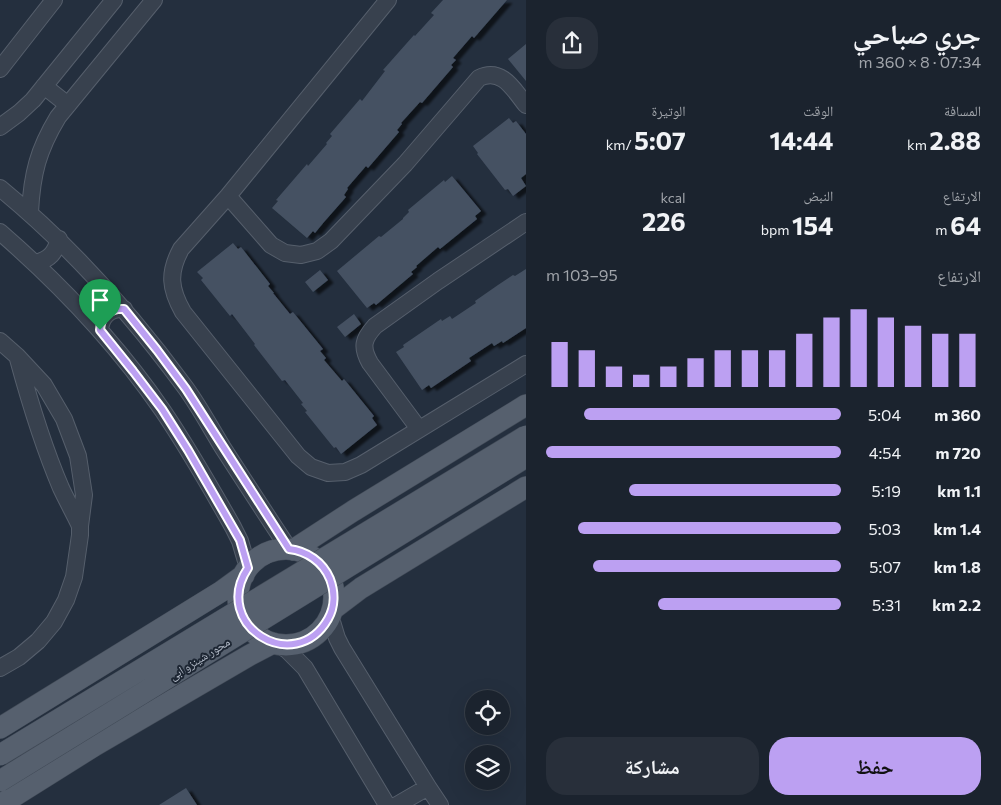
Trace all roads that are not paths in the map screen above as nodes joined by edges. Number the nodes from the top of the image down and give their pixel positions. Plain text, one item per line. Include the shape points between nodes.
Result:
1 (54, 0) edge
2 (114, 0) edge
3 (154, 0) edge
4 (388, 0) edge
5 (0, 69) edge
6 (44, 86) junction
7 (68, 105) junction
8 (526, 105) edge
9 (0, 127) edge
10 (0, 188) edge
11 (228, 196) junction
12 (30, 212) junction
13 (526, 222) edge
14 (0, 232) edge
15 (59, 239) junction
16 (36, 263) junction
17 (124, 309) junction
18 (100, 330) junction
19 (0, 341) edge
20 (17, 356) junction
21 (526, 364) edge
22 (526, 405) edge
23 (419, 429) junction
24 (526, 436) edge
25 (526, 457) edge
26 (526, 487) edge
27 (80, 526) junction
28 (291, 550) junction
29 (246, 572) junction
30 (331, 613) junction
31 (276, 644) junction
32 (0, 668) edge
33 (0, 728) edge
34 (0, 756) edge
35 (0, 781) edge
36 (428, 787) junction
37 (0, 805) edge
38 (387, 805) edge
39 (397, 805) edge
40 (440, 805) edge

1 - 5 street
2 - 6 street
3 - 7 street
4 - 11 street
6 - 7 street
6 - 9 street via 18,114
7 - 12 street via 40,152 32,181
8 - 11 street via 498,76 492,74 480,78 405,164 331,242 318,251 301,255 285,253 271,245
10 - 12 street
11 - 23 street via 181,249 172,271 172,287 183,312 298,456 311,468 328,473 345,472
12 - 15 street
13 - 23 street via 438,281 368,334 364,343 365,354
14 - 16 street
15 - 16 street via 51,255
15 - 17 street
16 - 18 street
17 - 18 street via 107,314
17 - 28 street via 186,389
18 - 29 street via 162,409 188,450 240,540
19 - 20 street
20 - 27 street via 43,442
20 - 27 street via 44,385 64,419 78,456 84,495
21 - 23 street
22 - 28 main road
24 - 34 main road, محور شينزو ابى, bridge
25 - 35 main road, محور شينزو ابى, bridge
26 - 30 main road via 361,588
27 - 32 street via 74,577 54,622 38,641
28 - 29 main road via 270,552 254,561
28 - 30 main road via 312,557 326,571 333,590
29 - 31 main road via 238,593 244,620 256,634
29 - 33 main road via 222,591
30 - 31 main road via 325,625 309,639
30 - 36 street via 342,648
31 - 37 main road, محور شينزو ابى via 250,655 94,746
31 - 38 street via 305,668
36 - 39 street
36 - 40 street

